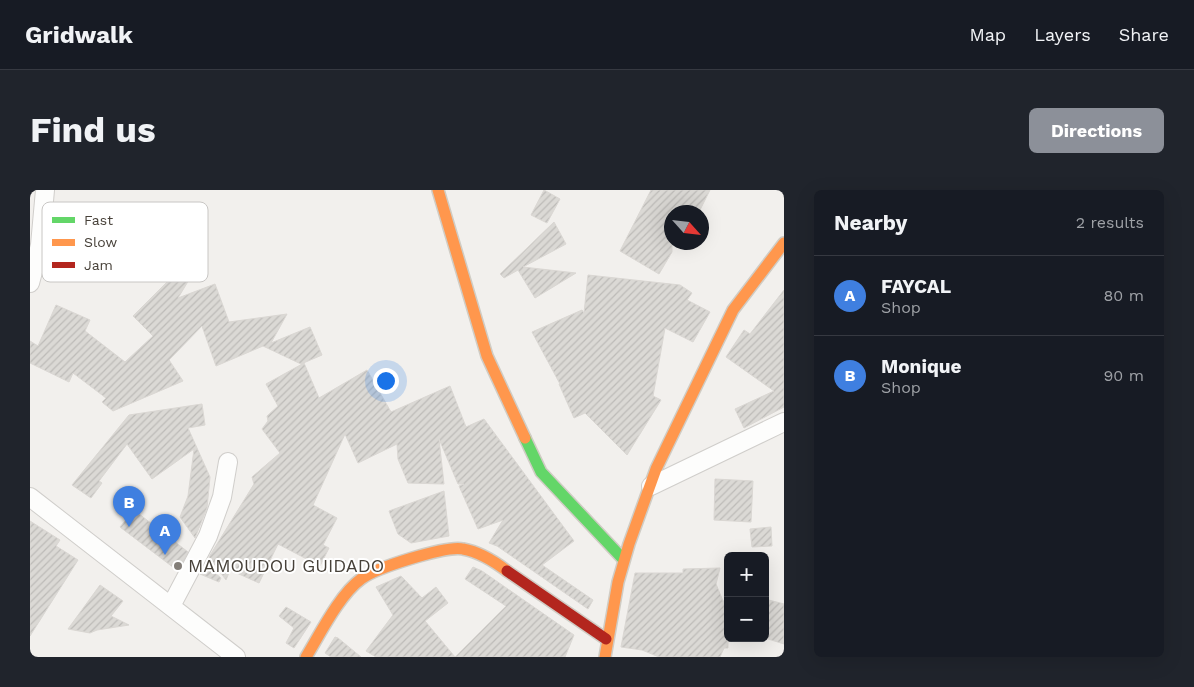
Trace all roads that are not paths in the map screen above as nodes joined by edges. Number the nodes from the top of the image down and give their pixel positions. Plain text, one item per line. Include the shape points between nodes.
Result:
1 (438, 190) edge
2 (42, 223) edge
3 (784, 243) edge
4 (30, 283) edge
5 (784, 422) edge
6 (228, 462) dead end
7 (651, 486) junction
8 (31, 499) edge
9 (623, 558) junction
10 (171, 606) junction
11 (606, 639) junction
12 (236, 657) edge
13 (306, 657) edge
14 (605, 657) edge

1 - 9 street via 487,356 541,472
2 - 4 street
3 - 7 street via 736,304 689,396
5 - 7 street
6 - 10 street via 222,497 208,536
7 - 9 street
8 - 10 street
9 - 11 street
10 - 12 street
11 - 13 street via 488,558 461,548 410,558 379,568 360,579 337,607
11 - 14 street

